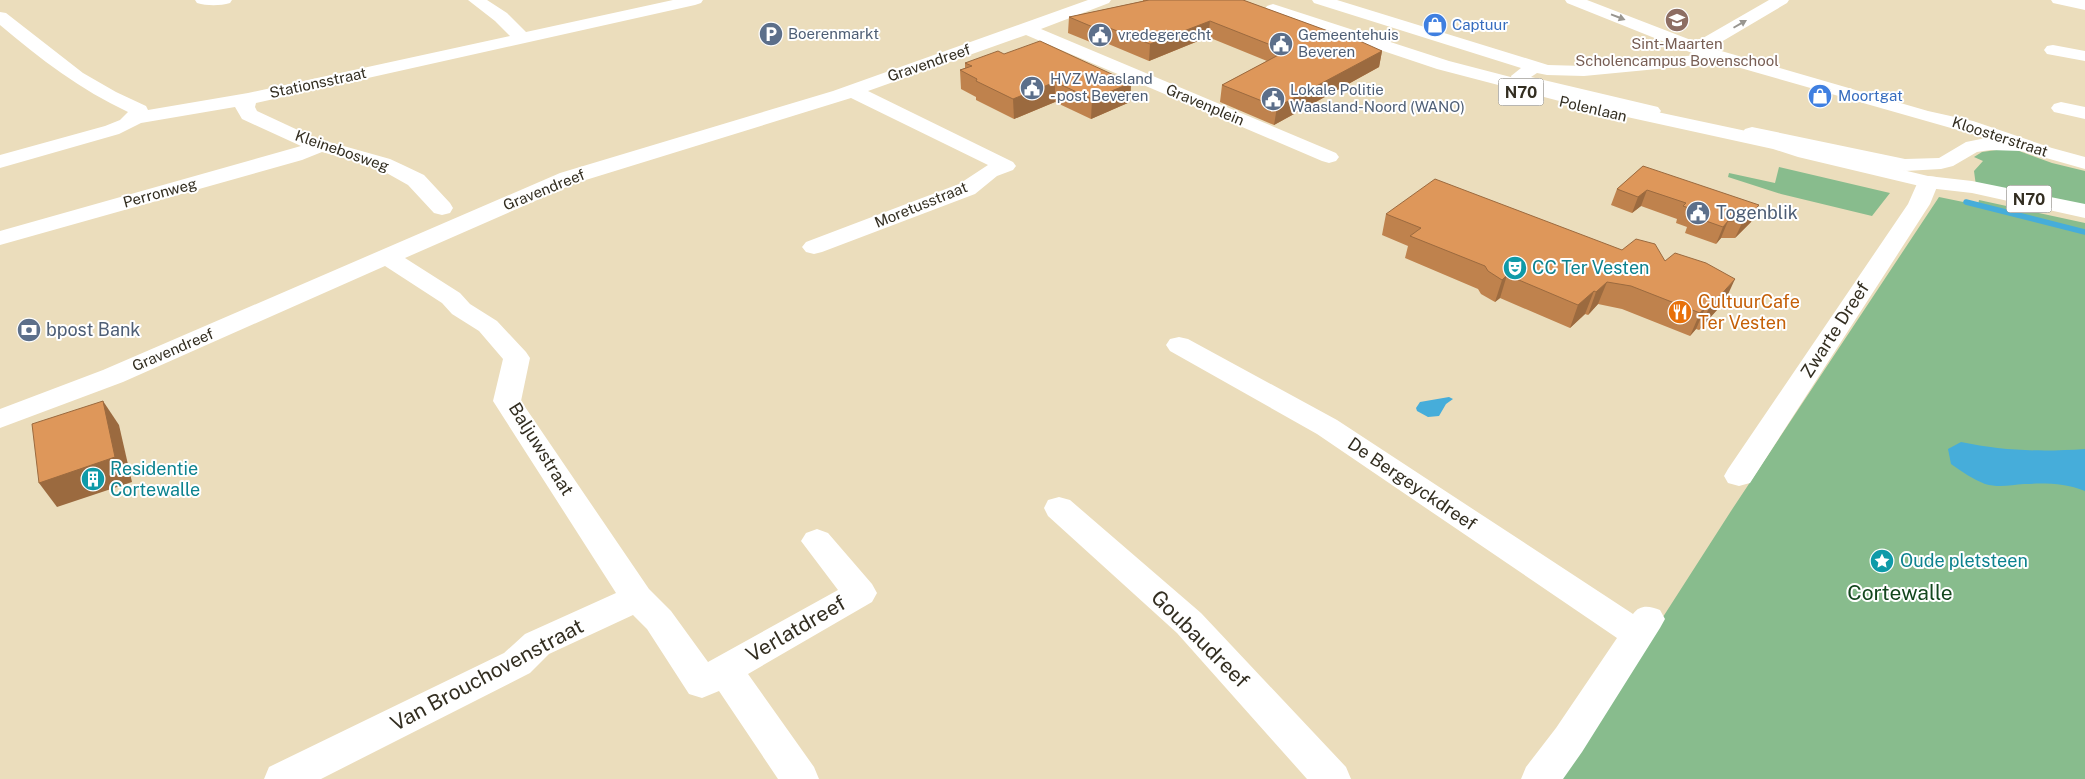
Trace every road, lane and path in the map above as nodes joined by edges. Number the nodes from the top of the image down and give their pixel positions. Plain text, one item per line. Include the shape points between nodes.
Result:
1 (203, 0) edge
2 (224, 0) edge
3 (476, 0) edge
4 (673, 0) edge
5 (1103, 0) edge
6 (1320, 0) edge
7 (1573, 0) edge
8 (1781, 0) edge
9 (2059, 0) edge
10 (699, 1) edge
11 (1266, 6) edge
12 (2085, 6) edge
13 (638, 12) junction
14 (0, 16) edge
15 (1027, 29) junction
16 (522, 38) junction
17 (1698, 48) junction
18 (2053, 50) dead end
19 (1716, 56) junction
20 (2085, 56) edge
21 (1527, 73) junction
22 (852, 91) junction
23 (248, 98) junction
24 (2061, 108) dead end
25 (2085, 113) edge
26 (136, 118) junction
27 (320, 146) junction
28 (2026, 146) junction
29 (1329, 157) dead end
30 (0, 162) edge
31 (2085, 164) edge
32 (1928, 182) junction
33 (442, 208) dead end
34 (2085, 211) edge
35 (2085, 219) edge
36 (0, 238) edge
37 (814, 247) dead end
38 (387, 257) junction
39 (1179, 345) dead end
40 (0, 419) edge
41 (1739, 476) dead end
42 (1059, 508) dead end
43 (817, 541) dead end
44 (637, 598) junction
45 (725, 670) junction
46 (283, 779) edge
47 (800, 779) edge
48 (1332, 779) edge
49 (1540, 779) edge

1 - 2 street
3 - 16 street via 501,16
4 - 13 street, Stationsstraat
5 - 15 street, Gravendreef
6 - 21 street
7 -> 17 street, Kloosterstraat
17 -> 8 street
9 - 12 street
10 - 13 street, Stationsstraat
11 - 32 street, Polenlaan / N70 via 1301,23 1450,74 1768,149 1804,153
13 - 16 street, Stationsstraat
14 - 26 street via 70,73 107,96 139,110
15 - 22 street, Gravendreef
15 - 29 street, Gravenplein
16 - 23 street, Stationsstraat
17 - 19 street, Kloosterstraat
18 - 20 street
19 - 21 street via 1584,72
19 - 28 street, Kloosterstraat via 1925,116 1957,122
21 - 28 street, Polenlaan via 1663,114 1886,162 1934,165 1973,146
22 - 37 street, Moretusstraat via 1006,166 990,172 967,189
22 - 38 street, Gravendreef via 568,178
23 - 26 street, Stationsstraat
23 - 27 street, Kleinebosweg via 245,106 249,115
24 - 25 street
26 - 30 street, Stationsstraat via 112,130
27 - 33 street, Kleinebosweg via 396,169 416,180
27 - 36 street, Perronweg via 295,156
28 - 31 street, Kloosterstraat
32 - 34 street, Polenlaan / N70 via 1972,187
32 - 35 street, N70 via 1972,195
32 - 41 street, Zwarte Dreef via 1919,204
38 - 40 street, Gravendreef via 113,376
38 - 44 street, Baljuwstraat via 488,326 517,358 507,400
39 - 49 street, De Bergeyckdreef via 1327,427 1602,612 1644,626
42 - 48 street, Goubaudreef via 1189,623
43 - 45 street, Verlatdreef via 860,592
44 - 45 street, Verlatdreef via 659,620 702,683
44 - 46 street, Van Brouchovenstraat via 537,644 517,664
45 - 47 street, Verlatdreef

